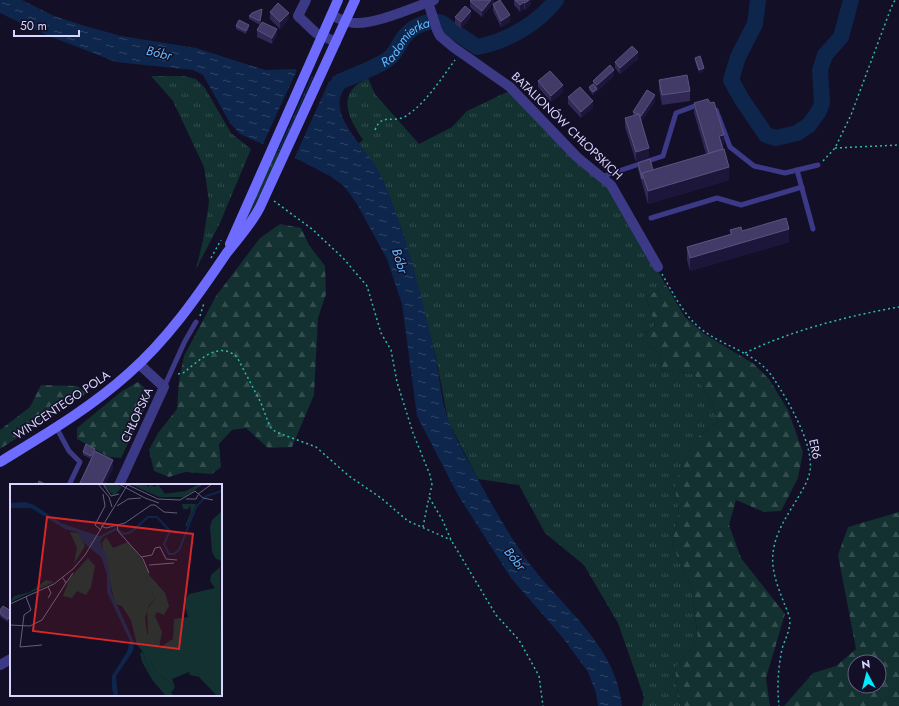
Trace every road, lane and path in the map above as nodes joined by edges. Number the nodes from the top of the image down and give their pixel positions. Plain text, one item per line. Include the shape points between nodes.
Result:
1 (306, 0) edge
2 (338, 0) edge
3 (355, 0) edge
4 (895, 0) edge
5 (431, 1) edge
6 (332, 15) junction
7 (345, 21) junction
8 (322, 36) junction
9 (336, 42) junction
10 (461, 52) junction
11 (375, 130) dead end
12 (899, 145) edge
13 (835, 148) junction
14 (818, 165) joint
15 (797, 170) junction
16 (600, 177) junction
17 (802, 187) junction
18 (273, 201) dead end
19 (651, 218) dead end
20 (814, 229) dead end
21 (222, 239) dead end
22 (227, 254) junction
23 (210, 260) dead end
24 (658, 267) joint
25 (203, 301) dead end
26 (899, 307) edge
27 (196, 322) joint
28 (745, 353) junction
29 (139, 364) junction
30 (170, 376) junction
31 (164, 386) junction
32 (56, 427) junction
33 (0, 462) edge
34 (69, 484) edge
35 (119, 484) edge
36 (429, 497) junction
37 (423, 527) junction
38 (451, 540) junction
39 (10, 660) edge
40 (0, 665) edge
41 (543, 706) edge
42 (779, 706) edge

1 - 8 street via 298,16
2 - 6 main road
3 - 7 main road
4 - 13 path via 851,115
5 - 7 street, BATALIONÓW CHŁOPSKICH via 363,23
5 - 10 street, BATALIONÓW CHŁOPSKICH via 437,30 446,41
6 - 7 street, BATALIONÓW CHŁOPSKICH
6 - 8 main road
7 - 9 main road
8 - 9 street
8 - 22 main road
9 - 22 main road via 252,223
10 - 11 path via 423,101 401,119 382,119
10 - 16 street, BATALIONÓW CHŁOPSKICH via 510,87 577,157
12 - 13 path
13 - 14 path
14 - 15 lane
15 - 16 lane via 785,173 754,166 730,147 715,108 707,104 692,106 676,113 663,156
15 - 17 lane
16 - 24 street, BATALIONÓW CHŁOPSKICH via 611,185 619,197
17 - 19 lane via 741,205 717,198
17 - 20 lane
18 - 36 path via 312,230 358,273 367,286 381,333 391,350 397,382 413,433 430,475 432,485
21 - 23 path
22 - 29 main road, WINCENTEGO POLA via 184,312
24 - 28 path, ER6 via 690,319 705,332
25 - 27 path
26 - 28 path via 835,320
27 - 30 lane
28 - 42 path, ER6 via 756,359 773,377 800,422 809,457 810,470 805,486 783,522 773,552 772,565 775,577 790,618 789,631 778,666
29 - 31 street, CHŁOPSKA
29 - 32 main road, WINCENTEGO POLA via 112,388
30 - 31 lane
30 - 37 path via 183,373 217,350 225,349 232,352 261,403 270,427 276,432 316,447 408,521
31 - 35 street, CHŁOPSKA
32 - 33 main road, WINCENTEGO POLA
32 - 34 lane via 69,451 80,462
36 - 37 path
36 - 38 path
37 - 38 path
38 - 41 path via 496,615 519,640 539,676
39 - 40 street

